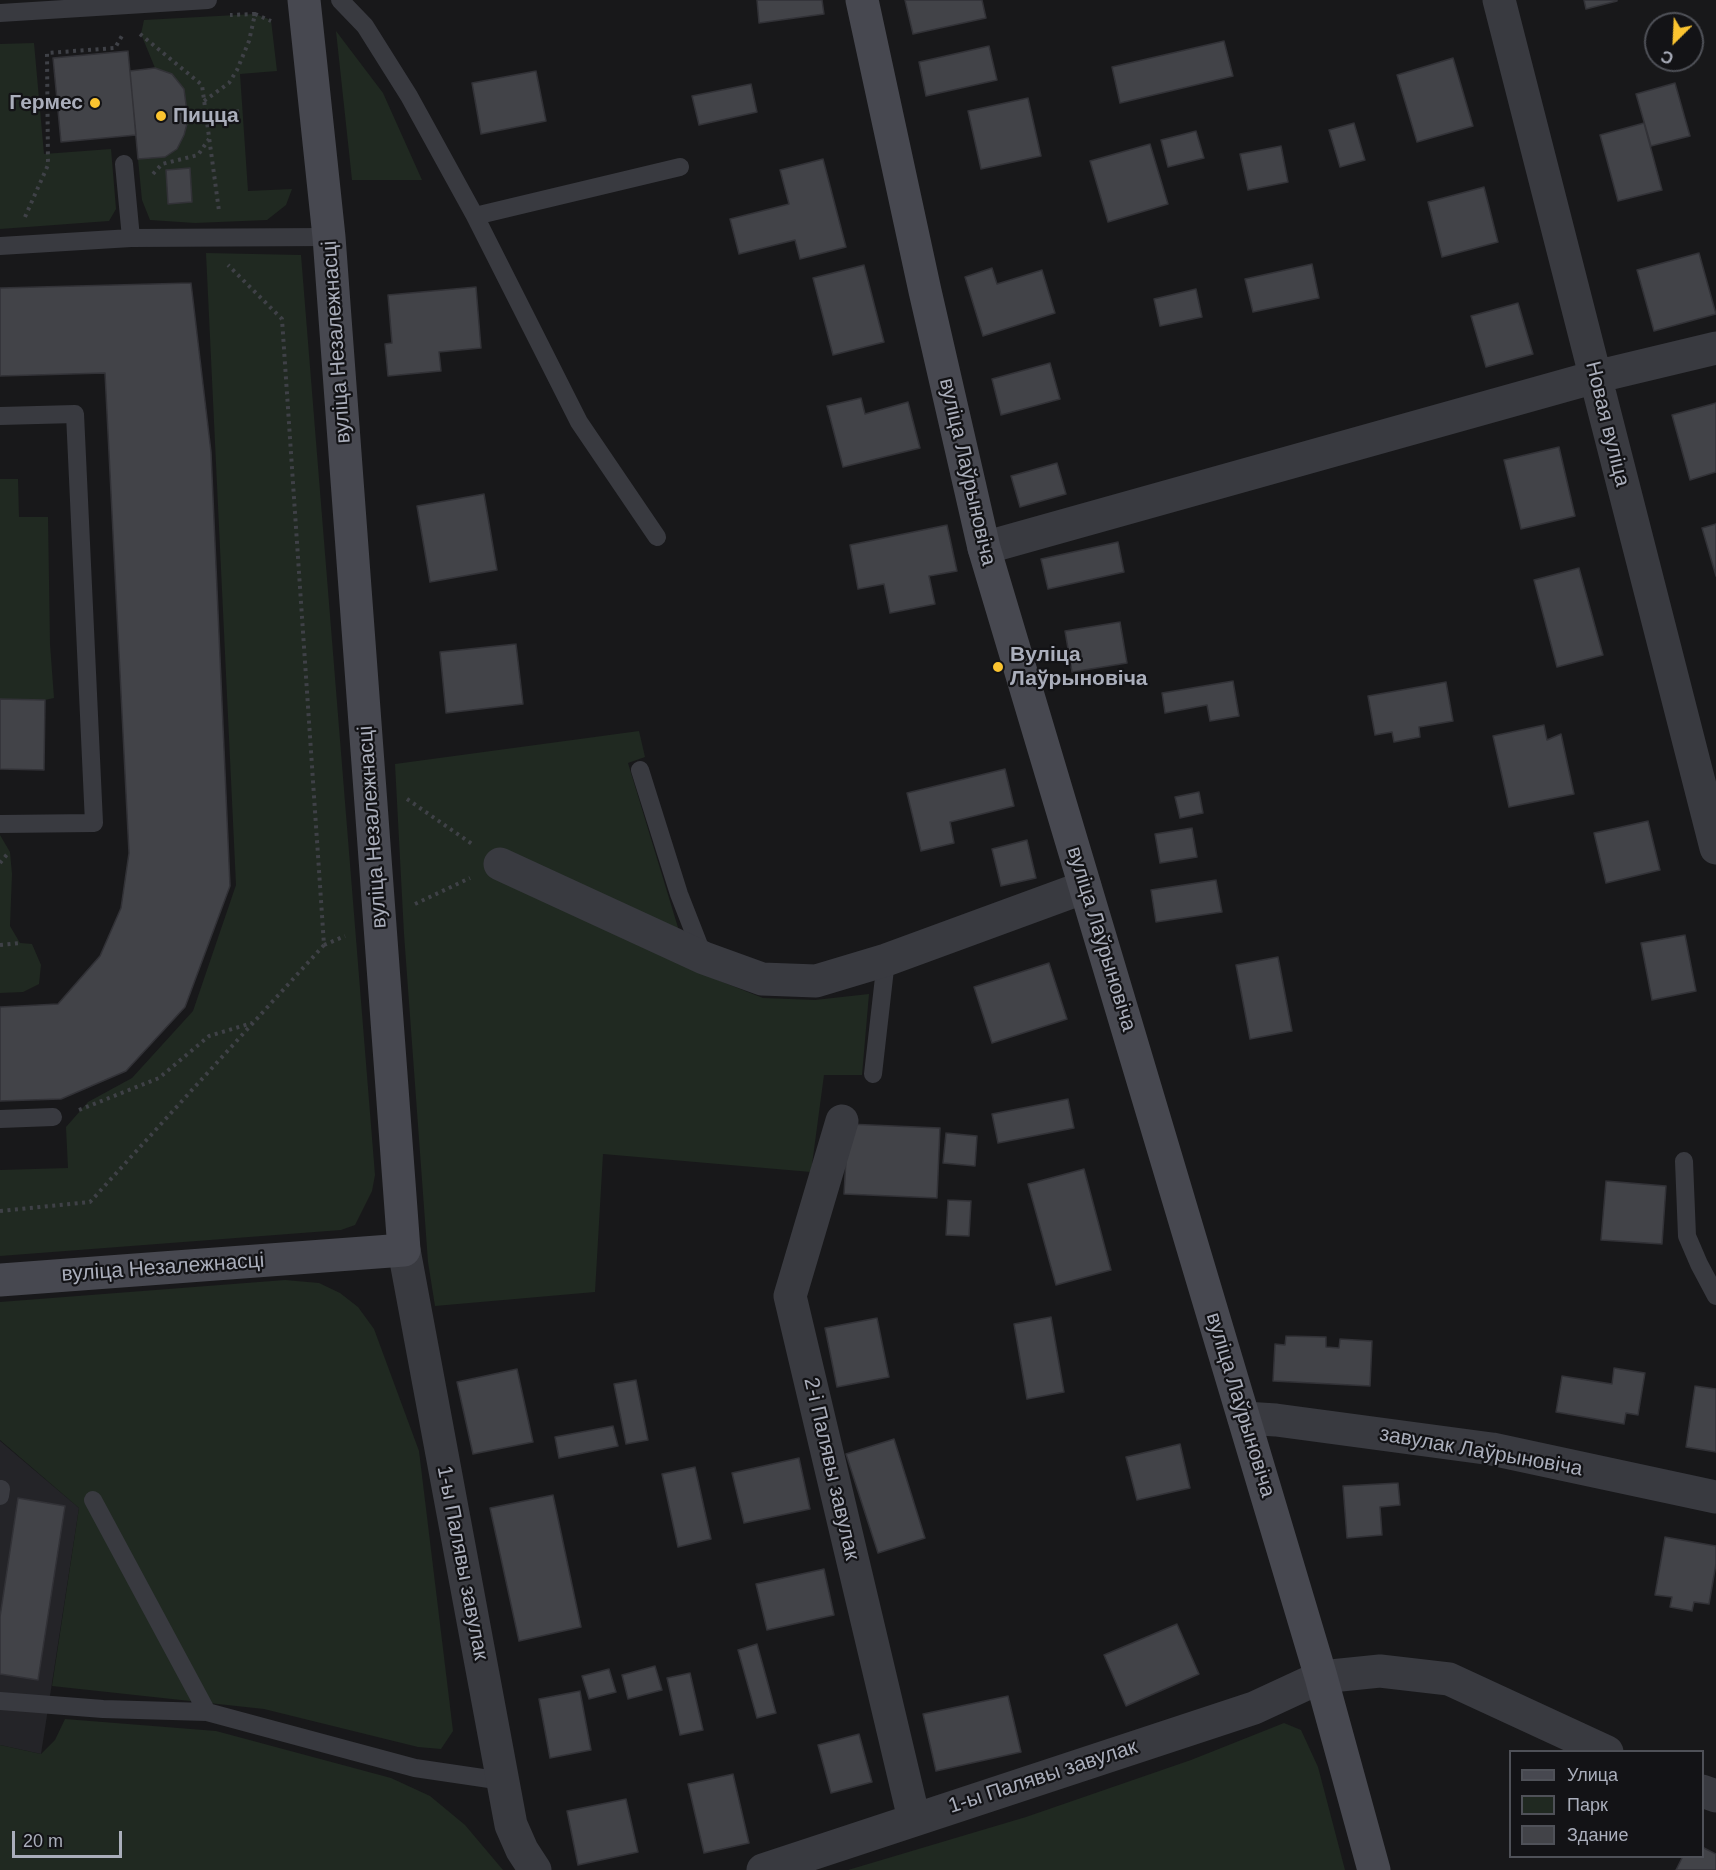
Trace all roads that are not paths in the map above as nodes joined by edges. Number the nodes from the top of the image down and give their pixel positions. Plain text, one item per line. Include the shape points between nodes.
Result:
1 (208, 0) edge
2 (304, 0) edge
3 (340, 0) edge
4 (862, 0) edge
5 (1499, 0) edge
6 (166, 1) edge
7 (51, 5) edge
8 (0, 13) edge
9 (124, 164) dead end
10 (681, 167) dead end
11 (476, 216) junction
12 (329, 237) junction
13 (131, 238) junction
14 (5, 245) edge
15 (1716, 348) edge
16 (1595, 377) junction
17 (0, 416) edge
18 (657, 537) dead end
19 (984, 548) junction
20 (640, 770) dead end
21 (0, 824) edge
22 (1716, 848) edge
23 (500, 864) road end
24 (1085, 887) junction
25 (704, 958) junction
26 (886, 960) junction
27 (873, 1074) dead end
28 (53, 1117) road end
29 (0, 1119) edge
30 (842, 1121) dead end
31 (1684, 1161) dead end
32 (404, 1250) junction
33 (0, 1280) edge
34 (1716, 1296) edge
35 (1244, 1418) junction
36 (1716, 1497) edge
37 (93, 1500) dead end
38 (1321, 1677) junction
39 (0, 1701) edge
40 (207, 1713) junction
41 (1603, 1750) edge
42 (503, 1781) junction
43 (914, 1819) junction
44 (535, 1870) edge
45 (763, 1870) edge
46 (1374, 1870) edge

1 - 6 lane
2 - 12 main road, вуліца Незалежнасці
3 - 11 lane via 365,26
4 - 19 main road, вуліца Лаўрыновіча
5 - 16 street, Новая вуліца
6 - 7 lane
7 - 8 lane
9 - 13 lane
10 - 11 lane
11 - 18 lane via 579,422
12 - 13 lane
12 - 32 main road, вуліца Незалежнасці
13 - 14 lane
15 - 16 street
16 - 19 street
16 - 22 street, Новая вуліца
17 - 21 lane via 75,414 94,823
19 - 24 main road, вуліца Лаўрыновіча
20 - 25 lane via 679,894
23 - 25 street
24 - 26 street
24 - 35 main road, вуліца Лаўрыновіча
25 - 26 street via 762,980 816,981
26 - 27 lane
28 - 29 lane
30 - 43 street, 2-і Палявы завулак via 790,1296
31 - 34 lane via 1687,1236
32 - 33 main road, вуліца Незалежнасці
32 - 42 street, 1-ы Палявы завулак
35 - 36 street, завулак Лаўрыновіча via 1492,1449
35 - 38 main road, вуліца Лаўрыновіча
37 - 40 lane
38 - 41 street via 1380,1671 1449,1679
38 - 43 street, 1-ы Палявы завулак via 1254,1708
38 - 46 main road, вуліца Лаўрыновіча
39 - 40 lane
40 - 42 lane via 415,1768
42 - 44 street, 1-ы Палявы завулак via 512,1826
43 - 45 street, 1-ы Палявы завулак

